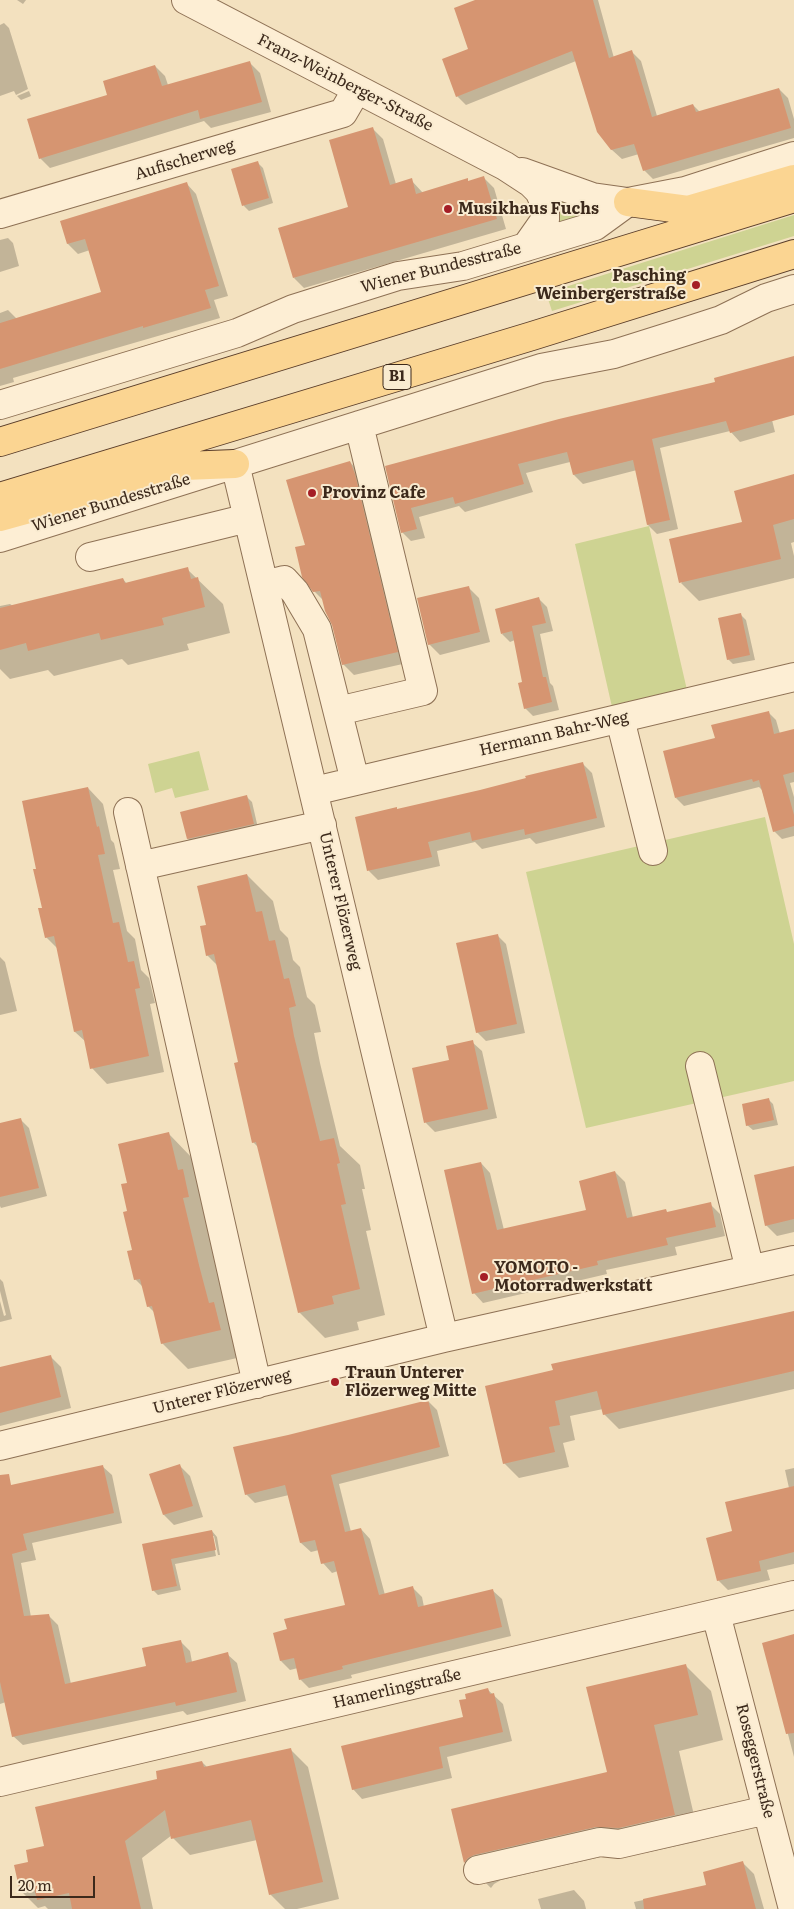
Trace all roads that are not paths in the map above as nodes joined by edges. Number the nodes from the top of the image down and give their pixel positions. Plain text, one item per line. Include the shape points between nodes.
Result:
1 (186, 0) edge
2 (357, 89) junction
3 (794, 156) edge
4 (505, 166) junction
5 (794, 179) edge
6 (794, 198) edge
7 (628, 202) junction
8 (0, 214) edge
9 (526, 247) junction
10 (794, 254) edge
11 (794, 290) edge
12 (0, 405) edge
13 (359, 425) junction
14 (0, 442) edge
15 (235, 464) junction
16 (0, 497) edge
17 (0, 517) edge
18 (248, 518) junction
19 (0, 538) edge
20 (90, 557) dead end
21 (264, 585) junction
22 (794, 677) edge
23 (338, 711) junction
24 (620, 719) junction
25 (355, 781) junction
26 (314, 791) junction
27 (128, 812) dead end
28 (322, 825) junction
29 (653, 851) dead end
30 (140, 866) junction
31 (700, 1066) dead end
32 (794, 1260) edge
33 (750, 1270) junction
34 (444, 1338) junction
35 (258, 1384) junction
36 (0, 1446) edge
37 (794, 1595) edge
38 (716, 1614) junction
39 (0, 1782) edge
40 (767, 1810) junction
41 (478, 1870) dead end
42 (793, 1909) edge

1 - 2 street, Franz-Weinberger-Straße
2 - 4 street, Franz-Weinberger-Straße
2 - 8 street, Aufischerweg via 343,113
3 - 7 street, Wiener Bundesstraße via 685,192
4 - 7 street, Franz-Weinberger-Straße via 592,197
4 - 9 street, Franz-Weinberger-Straße via 540,191 545,204 545,220
5 - 7 main road via 688,210
6 - 14 main road, Wiener Bundesstraße
7 - 9 street, Wiener Bundesstraße via 595,226
9 - 12 street, Wiener Bundesstraße via 463,266 398,276 293,309 238,333
10 - 16 main road, B1
11 - 13 street, Wiener Bundesstraße via 766,298 721,320 614,354 541,368
13 - 15 street, Wiener Bundesstraße
13 - 23 street via 423,691
15 - 17 main road via 184,466
15 - 18 street, Unterer Flözerweg
15 - 19 street, Wiener Bundesstraße
18 - 20 street
18 - 21 street, Unterer Flözerweg
21 - 23 street via 284,580 317,629
21 - 26 street, Unterer Flözerweg
22 - 24 street, Hermann Bahr-Weg
23 - 25 street
24 - 25 street, Hermann Bahr-Weg
24 - 29 street
25 - 26 street, Hermann Bahr-Weg
26 - 28 street, Unterer Flözerweg
27 - 30 street
28 - 30 street
28 - 34 street, Unterer Flözerweg
30 - 35 street
31 - 33 street
32 - 33 street, Unterer Flözerweg
33 - 34 street, Unterer Flözerweg
34 - 35 street, Unterer Flözerweg
35 - 36 street, Unterer Flözerweg
37 - 38 street, Hamerlingstraße
38 - 39 street, Hamerlingstraße
38 - 40 street, Roseggerstraße
40 - 41 street via 619,1844 600,1842
40 - 42 street, Roseggerstraße

